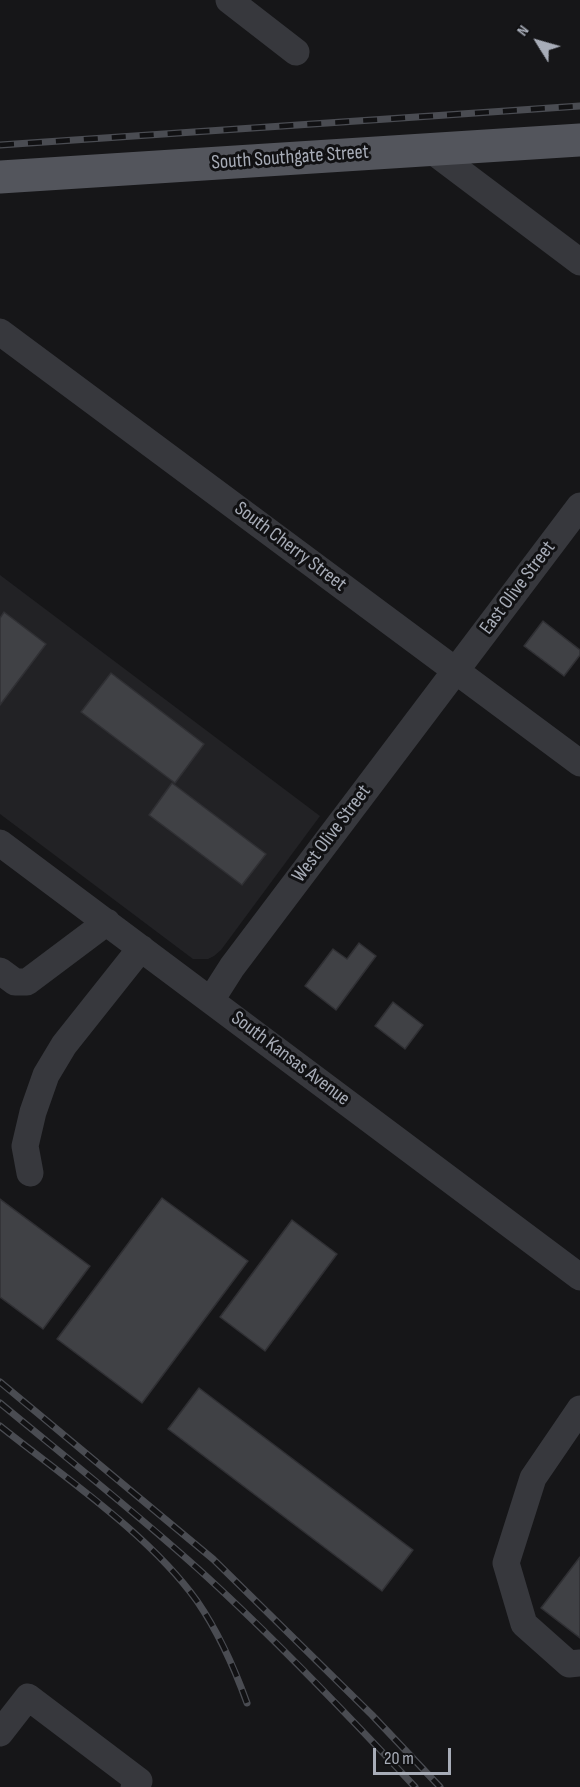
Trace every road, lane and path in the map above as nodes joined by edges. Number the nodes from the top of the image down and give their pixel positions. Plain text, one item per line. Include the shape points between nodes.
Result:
1 (229, 0) edge
2 (296, 52) dead end
3 (580, 140) edge
4 (429, 149) junction
5 (0, 177) edge
6 (580, 262) edge
7 (0, 332) edge
8 (580, 506) edge
9 (456, 670) junction
10 (580, 763) edge
11 (0, 843) edge
12 (107, 922) junction
13 (141, 948) junction
14 (0, 971) edge
15 (211, 1000) junction
16 (30, 1173) dead end
17 (580, 1277) edge
18 (580, 1409) edge
19 (580, 1663) edge
20 (0, 1733) edge
21 (140, 1785) edge

1 - 2 street
3 - 4 main road, South Southgate Street
4 - 5 main road, South Southgate Street
4 - 6 street
7 - 9 street, South Cherry Street
8 - 9 street, East Olive Street
9 - 10 street, South Cherry Street
9 - 15 street, West Olive Street
11 - 12 street, South Kansas Avenue
12 - 13 street, South Kansas Avenue
12 - 14 street via 27,982 15,982
13 - 15 street, South Kansas Avenue
13 - 16 street via 64,1045 46,1075 25,1146
15 - 17 street, South Kansas Avenue
18 - 19 street via 533,1478 506,1563 524,1624 569,1664
20 - 21 street via 28,1696

